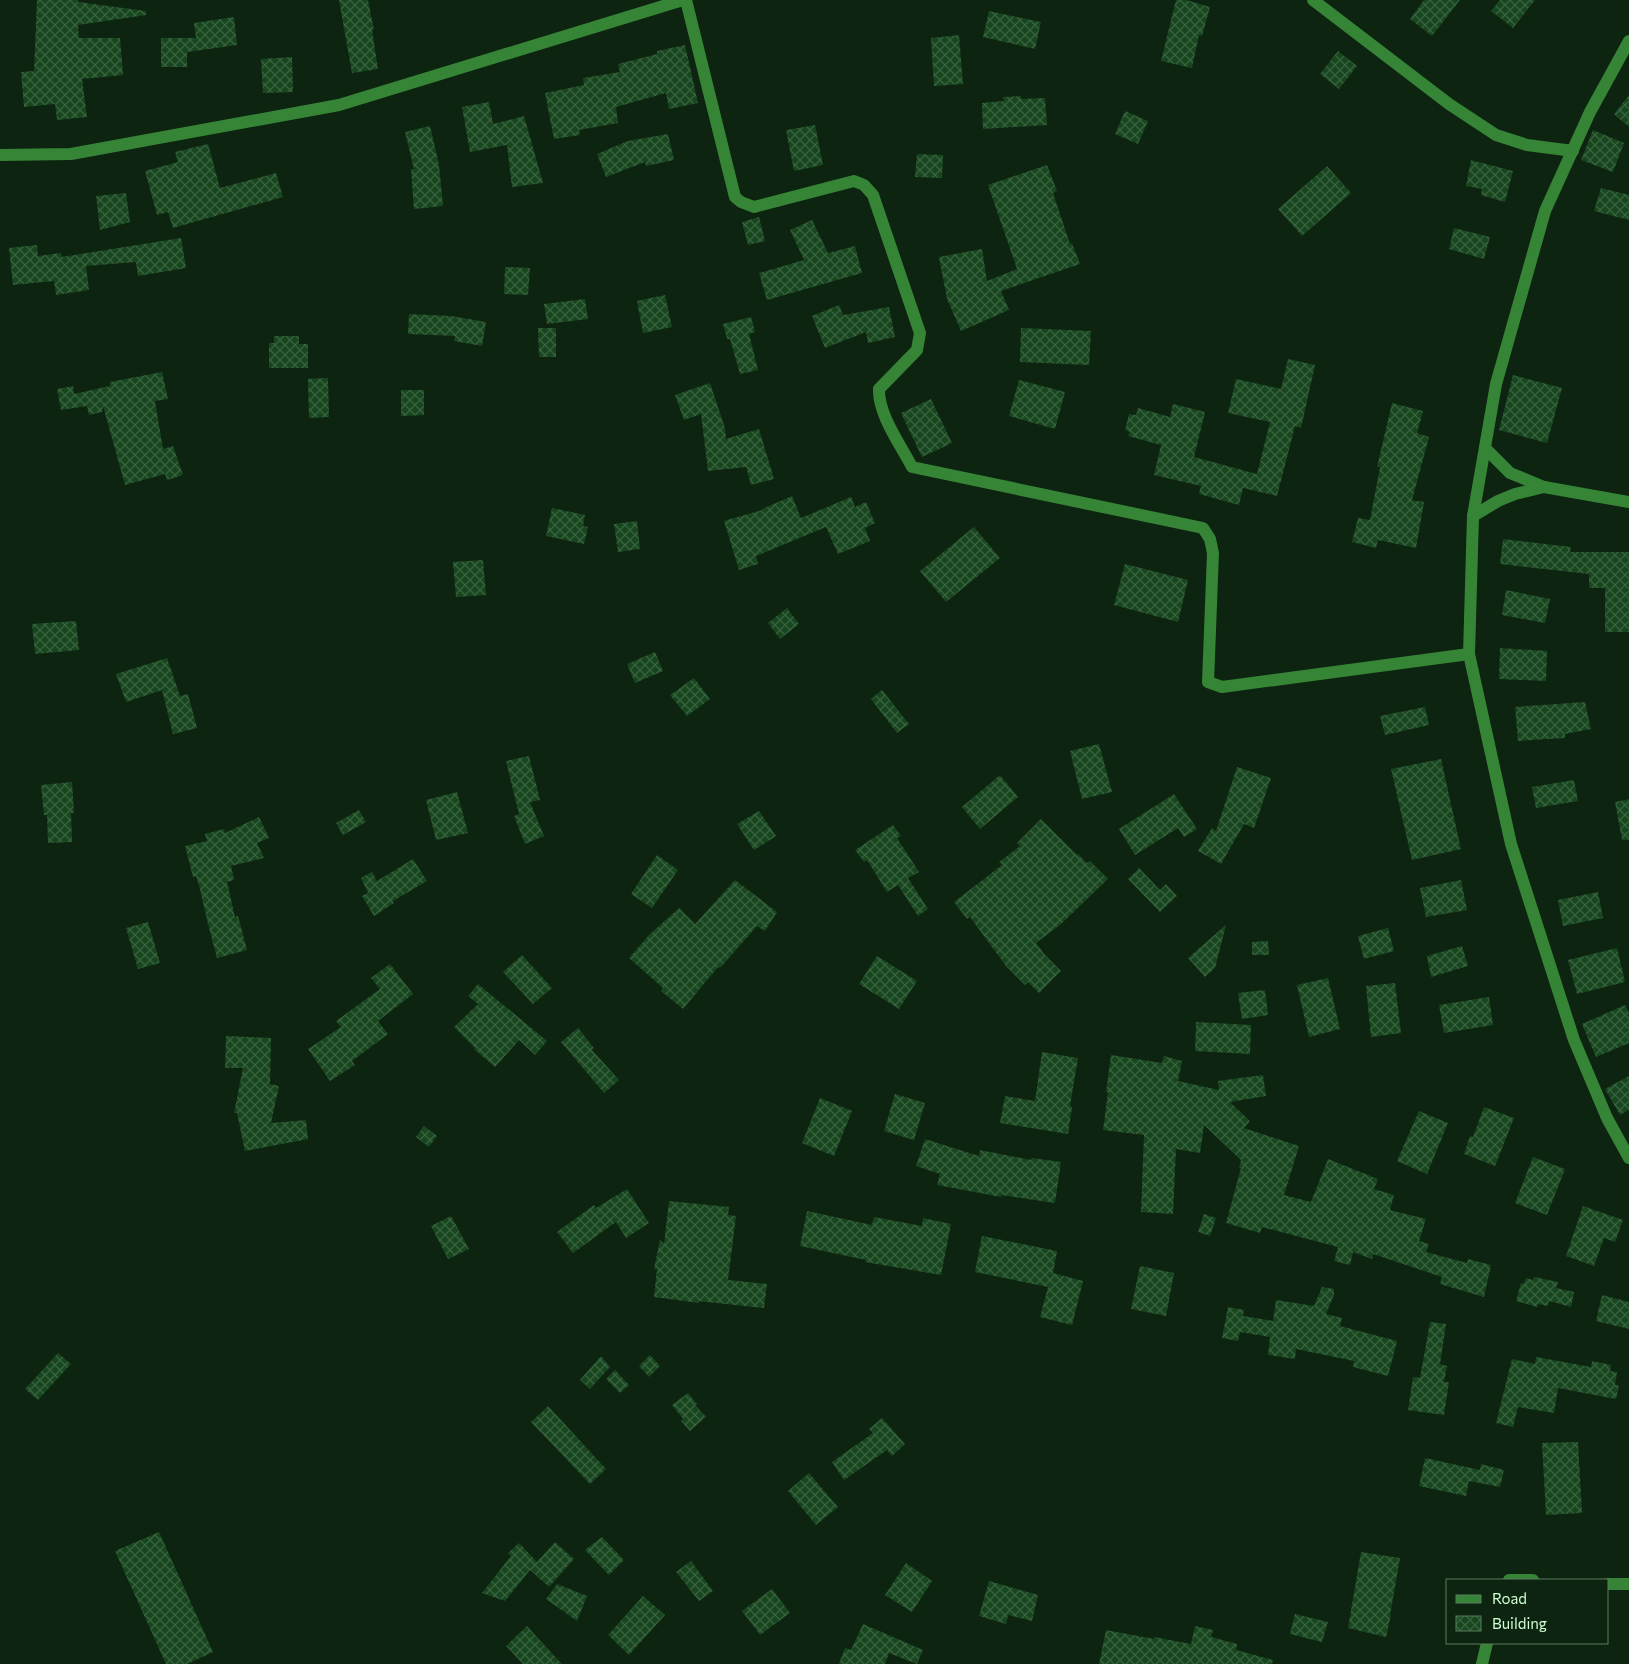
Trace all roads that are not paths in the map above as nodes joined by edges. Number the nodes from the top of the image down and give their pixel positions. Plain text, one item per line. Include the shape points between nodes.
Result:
1 (684, 0) edge
2 (1313, 0) edge
3 (1629, 41) edge
4 (1573, 151) junction
5 (0, 155) edge
6 (1485, 448) junction
7 (1544, 487) junction
8 (1629, 502) edge
9 (1473, 516) junction
10 (1469, 654) junction
11 (1629, 1158) edge
12 (1609, 1584) edge
13 (1629, 1584) edge
14 (1487, 1644) edge
15 (1482, 1664) edge

1 - 5 street via 339,105 71,154
1 - 10 street via 735,197 754,207 854,181 864,185 873,195 920,333 917,350 879,389 882,410 912,467 1203,528 1213,553 1208,682 1212,684 1222,687
2 - 4 street via 1449,104 1496,135 1527,145
3 - 4 street via 1590,112
4 - 6 street via 1545,211 1496,384
6 - 7 street via 1510,473
6 - 9 street
7 - 8 street
7 - 9 street via 1498,501
9 - 10 street
10 - 11 street via 1512,844 1532,909 1574,1040 1607,1118
12 - 13 street
14 - 15 street

